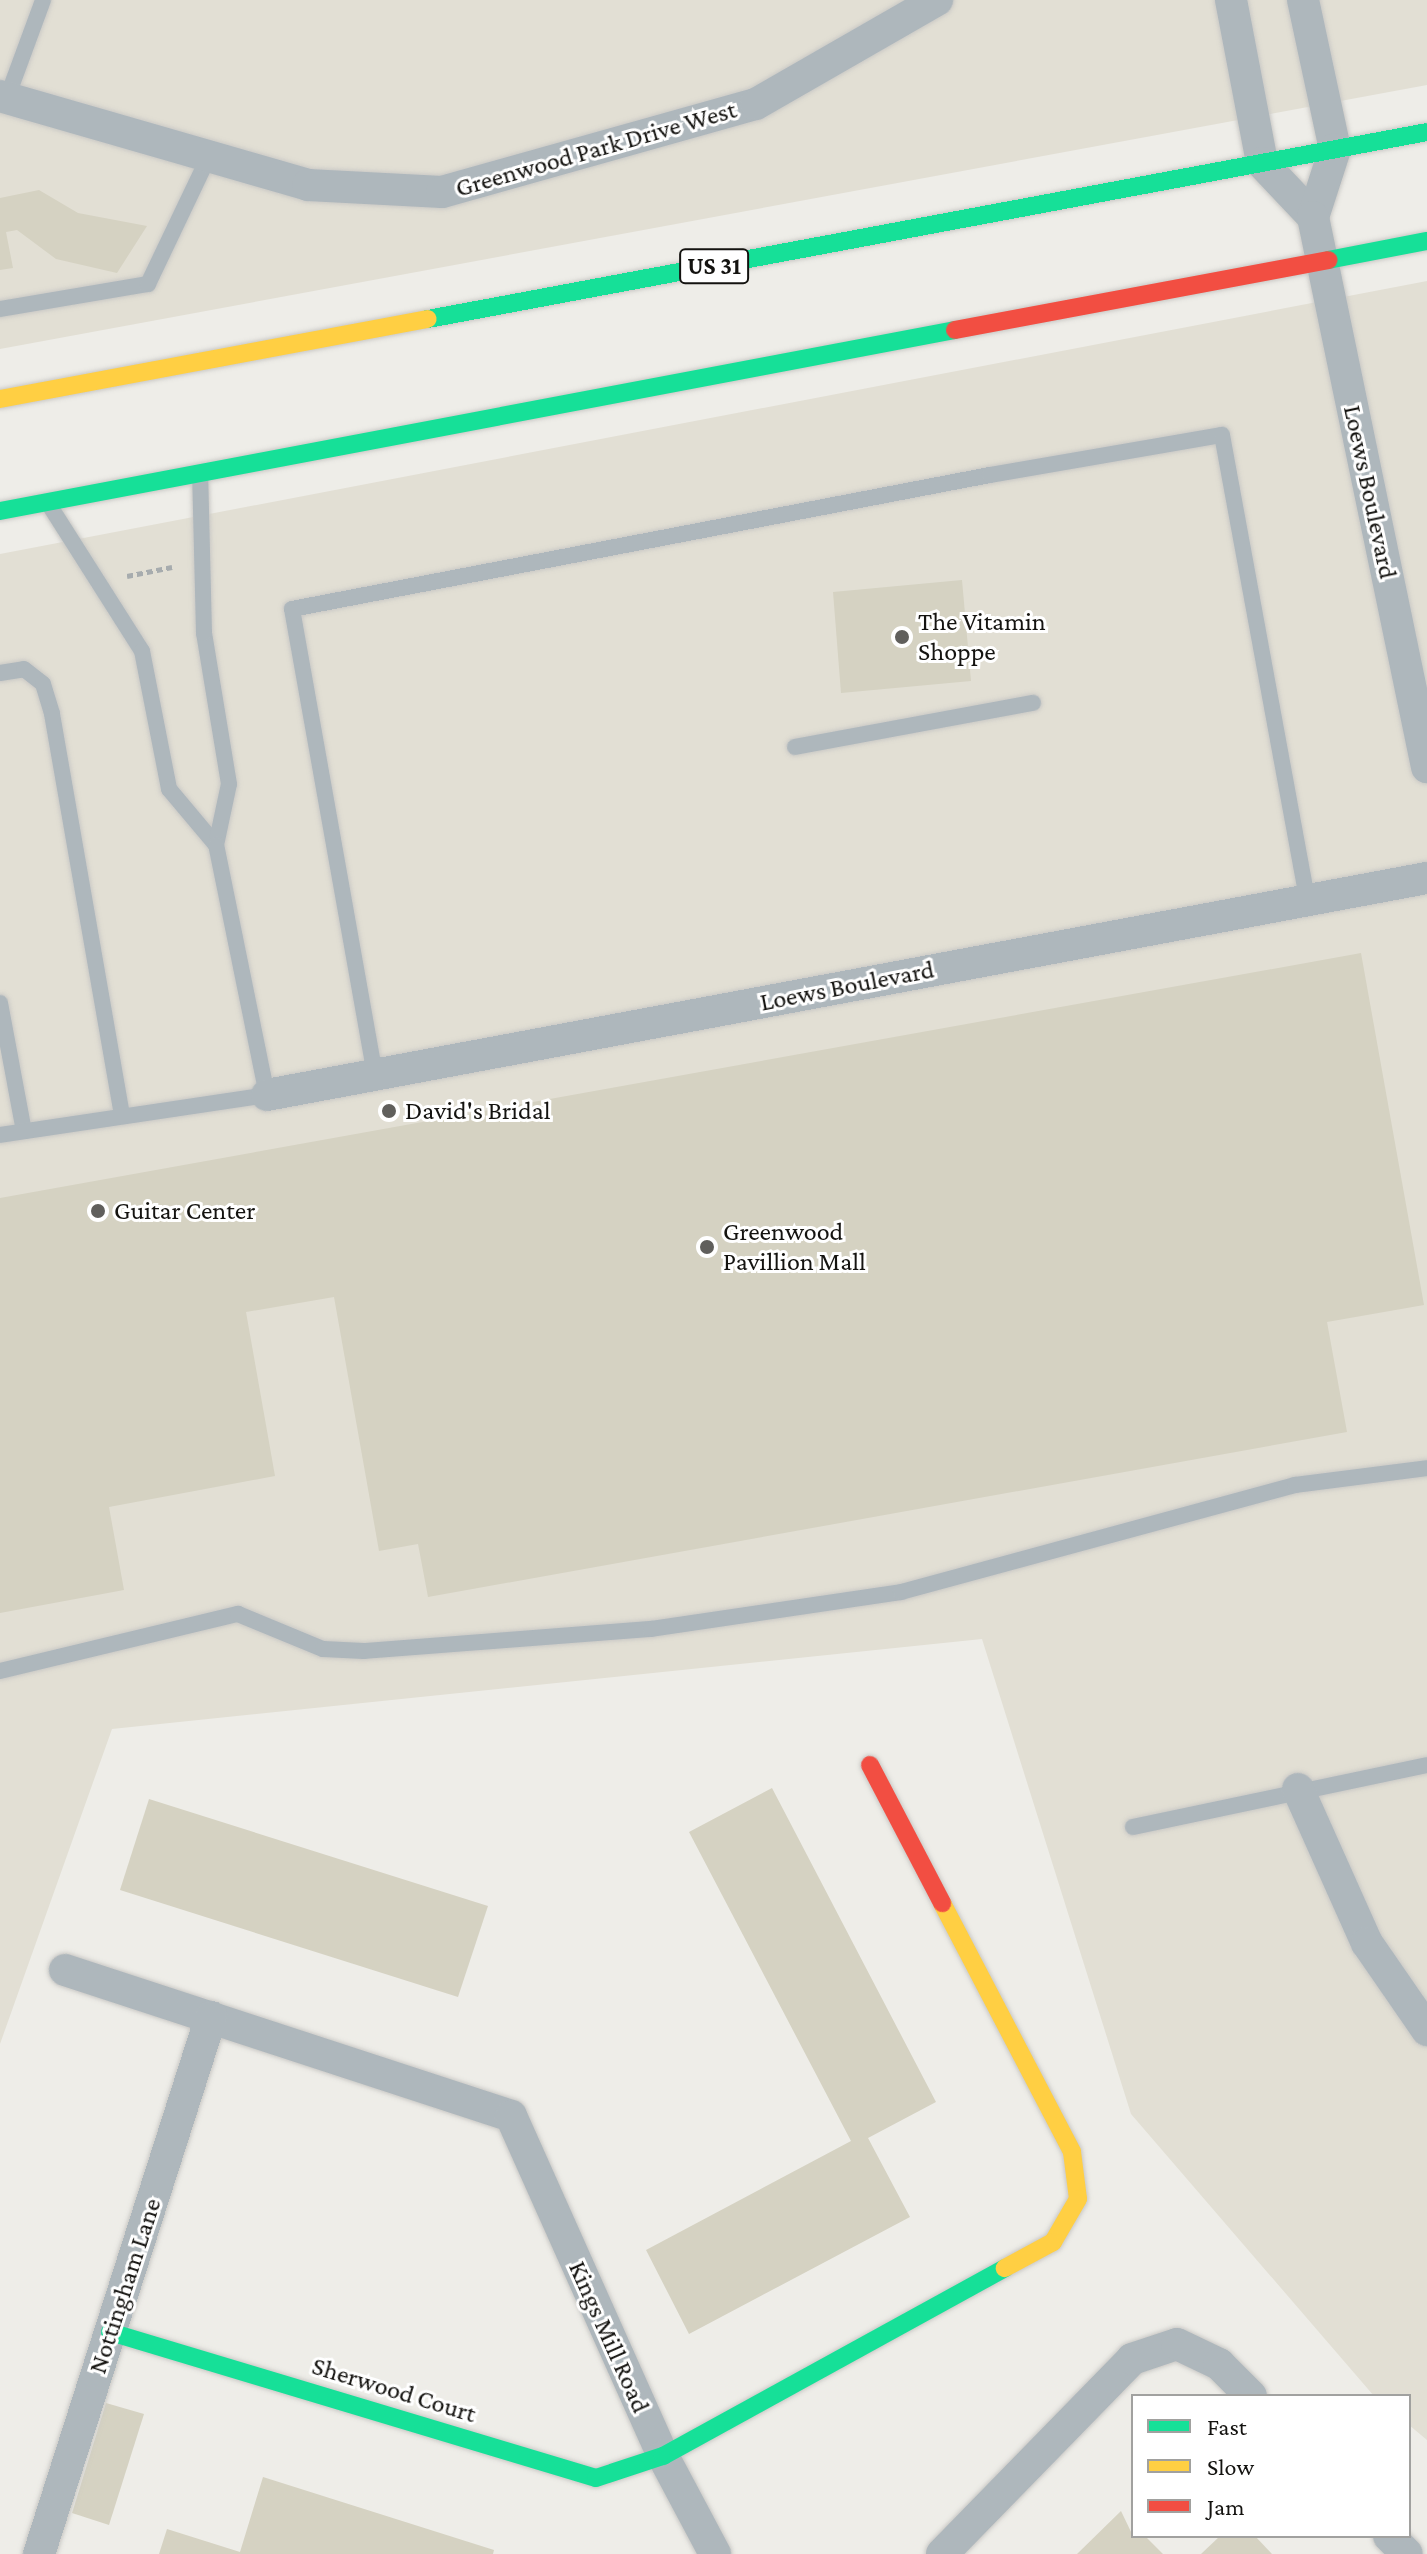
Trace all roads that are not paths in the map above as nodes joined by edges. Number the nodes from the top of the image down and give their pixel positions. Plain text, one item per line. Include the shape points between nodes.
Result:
1 (43, 0) edge
2 (937, 0) edge
3 (1231, 0) edge
4 (1303, 0) edge
5 (4, 97) edge
6 (1427, 132) edge
7 (1335, 149) junction
8 (208, 158) junction
9 (1262, 163) junction
10 (1313, 217) junction
11 (1427, 241) edge
12 (1322, 261) junction
13 (0, 309) edge
14 (0, 399) edge
15 (200, 473) junction
16 (48, 501) junction
17 (0, 511) edge
18 (0, 673) edge
19 (1033, 703) dead end
20 (795, 747) dead end
21 (1427, 767) edge
22 (216, 845) junction
23 (1427, 878) edge
24 (1307, 900) junction
25 (0, 1003) edge
26 (375, 1075) junction
27 (267, 1095) junction
28 (122, 1116) junction
29 (24, 1131) junction
30 (0, 1135) edge
31 (1427, 1468) edge
32 (0, 1671) edge
33 (870, 1765) dead end
34 (1427, 1765) edge
35 (1298, 1789) junction
36 (1133, 1827) dead end
37 (65, 1970) dead end
38 (211, 2017) junction
39 (1427, 2030) edge
40 (110, 2332) junction
41 (1249, 2394) edge
42 (663, 2456) junction
43 (1391, 2538) edge
44 (39, 2554) edge
45 (715, 2554) edge
46 (942, 2554) edge
47 (1407, 2554) edge

1 - 5 lane
2 - 8 street, Greenwood Park Drive West via 756,104 442,192 308,185
3 - 9 street
4 - 7 street
5 - 8 street, Greenwood Park Drive West
6 - 7 main road, US 31
7 - 9 main road, US 31
7 - 10 street
8 - 13 lane via 148,284
9 - 10 street
9 - 14 main road, US 31
10 - 12 street, Loews Boulevard
11 - 12 main road
12 - 15 main road
12 - 21 street, Loews Boulevard
15 - 16 main road
15 - 22 lane via 204,633 229,784
16 - 17 main road
16 - 22 lane via 142,651 169,789
18 - 28 lane via 24,669 33,676 52,714
19 - 20 lane
22 - 27 lane
23 - 24 street, Loews Boulevard
24 - 26 street, Loews Boulevard
24 - 26 lane via 1222,435 990,475 292,609
25 - 29 lane
26 - 27 street, Loews Boulevard
27 - 28 lane
28 - 29 lane
29 - 30 lane
31 - 32 lane via 1295,1485 1132,1526 1037,1560 901,1592 651,1629 350,1651 323,1649 238,1614
33 - 42 main road, Sherwood Court via 1072,2152 1078,2199 1053,2242
34 - 35 lane
35 - 36 lane
35 - 39 street via 1367,1943
37 - 38 street
38 - 40 street, Nottingham Lane
38 - 42 street, Kings Mill Road via 511,2116
40 - 42 main road, Sherwood Court via 596,2478
40 - 44 street, Nottingham Lane
41 - 46 street via 1219,2364 1177,2344 1132,2359
42 - 45 street, Kings Mill Road
43 - 47 street

